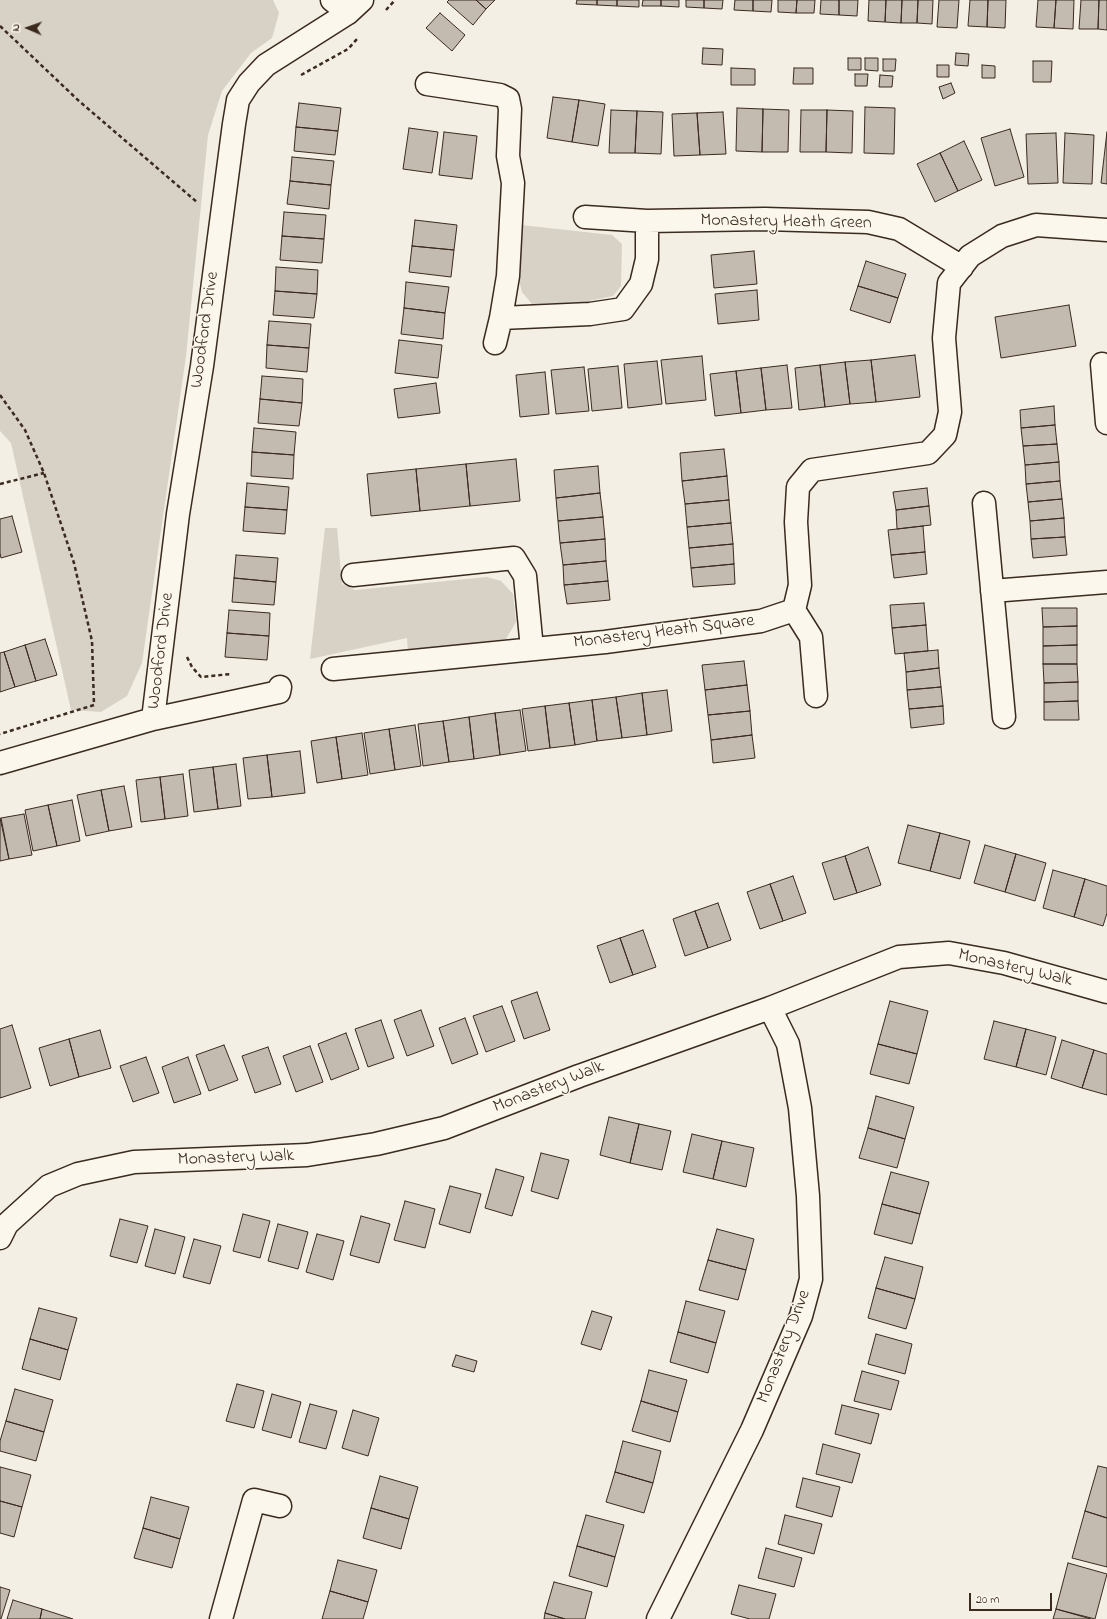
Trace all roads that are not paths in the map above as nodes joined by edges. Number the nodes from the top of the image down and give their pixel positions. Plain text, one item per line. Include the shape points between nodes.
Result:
1 (347, 4) edge
2 (427, 84) dead end
3 (585, 217) dead end
4 (647, 221) junction
5 (1107, 230) edge
6 (962, 267) junction
7 (501, 318) junction
8 (494, 343) dead end
9 (1102, 364) dead end
10 (1107, 423) edge
11 (984, 503) dead end
12 (353, 575) dead end
13 (1107, 582) edge
14 (992, 591) junction
15 (794, 610) junction
16 (532, 649) junction
17 (333, 669) dead end
18 (280, 687) dead end
19 (816, 696) dead end
20 (1004, 717) dead end
21 (153, 719) junction
22 (0, 763) edge
23 (1107, 992) edge
24 (770, 1008) junction
25 (0, 1238) edge
26 (280, 1506) dead end
27 (221, 1619) edge
28 (658, 1619) edge

1 - 21 street, Woodford Drive via 266,65 249,83 238,100 202,366 178,514
2 - 7 street via 500,95 508,99 508,156 513,183 508,276
3 - 4 street, Monastery Heath Green
4 - 6 street, Monastery Heath Green via 765,219 868,222 899,229
4 - 7 street via 647,259 641,284 623,310
5 - 6 street via 1036,225 1002,236 970,256
6 - 15 street via 949,283 948,291 944,338 950,412 945,436 928,453 812,470 798,487 796,522 800,585
7 - 8 street
9 - 10 street
11 - 14 street
12 - 16 street via 514,558 525,576
13 - 14 street
14 - 20 street
15 - 16 street, Monastery Heath Square via 761,621
15 - 19 street via 810,637
16 - 17 street, Monastery Heath Square
18 - 21 street via 279,692
21 - 22 street
23 - 24 street, Monastery Walk via 1004,963 949,953 899,957
24 - 25 street, Monastery Walk via 579,1076 444,1128 376,1144 307,1155 134,1162 78,1174 49,1186 7,1224
24 - 28 street, Monastery Drive via 788,1044 800,1108 808,1196 811,1279 801,1316 752,1430
26 - 27 street via 254,1500

